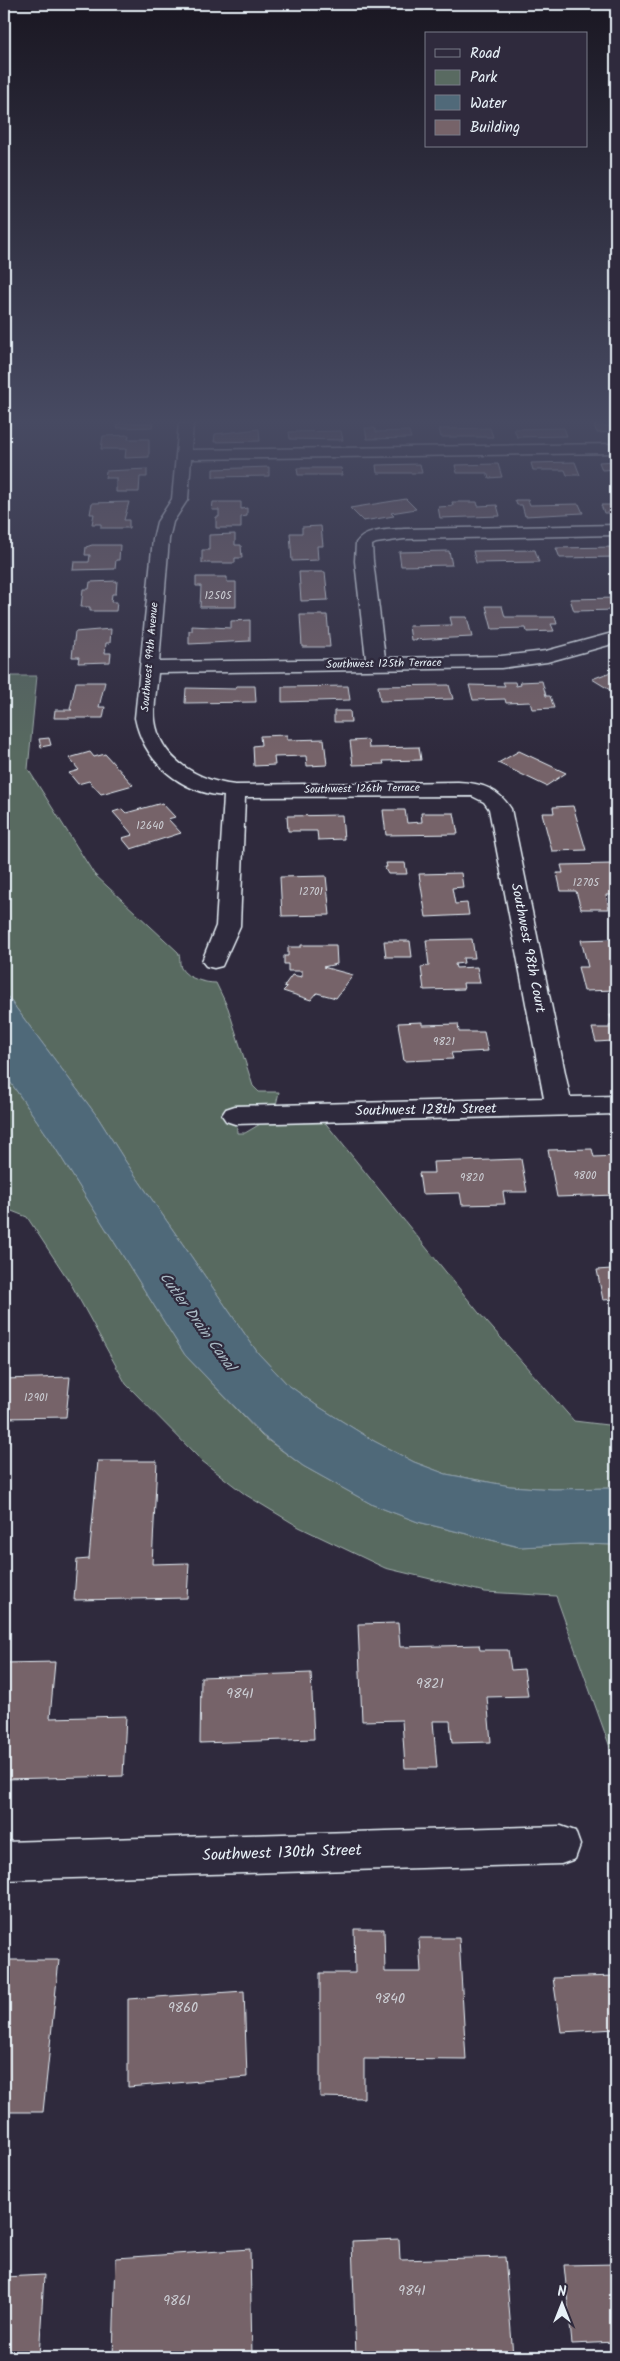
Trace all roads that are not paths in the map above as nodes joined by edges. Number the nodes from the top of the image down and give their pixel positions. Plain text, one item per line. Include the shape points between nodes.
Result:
1 (163, 533) edge
2 (447, 533) edge
3 (616, 637) edge
4 (376, 664) junction
5 (149, 668) junction
6 (235, 791) junction
7 (488, 794) joint
8 (214, 961) dead end
9 (616, 1105) edge
10 (559, 1107) junction
11 (235, 1115) dead end
12 (560, 1845) dead end
13 (4, 1861) edge

1 - 5 street, Southwest 99th Avenue
2 - 4 street via 404,534 370,539 364,543
3 - 4 street, Southwest 125th Terrace via 530,659
4 - 5 street, Southwest 125th Terrace
5 - 6 street, Southwest 99th Avenue via 145,718 153,744 171,764 195,782
6 - 7 street, Southwest 126th Terrace via 451,788
6 - 8 street via 228,926
7 - 10 street, Southwest 98th Court via 500,809
9 - 10 street, Southwest 128th Street
10 - 11 street, Southwest 128th Street
12 - 13 street, Southwest 130th Street

